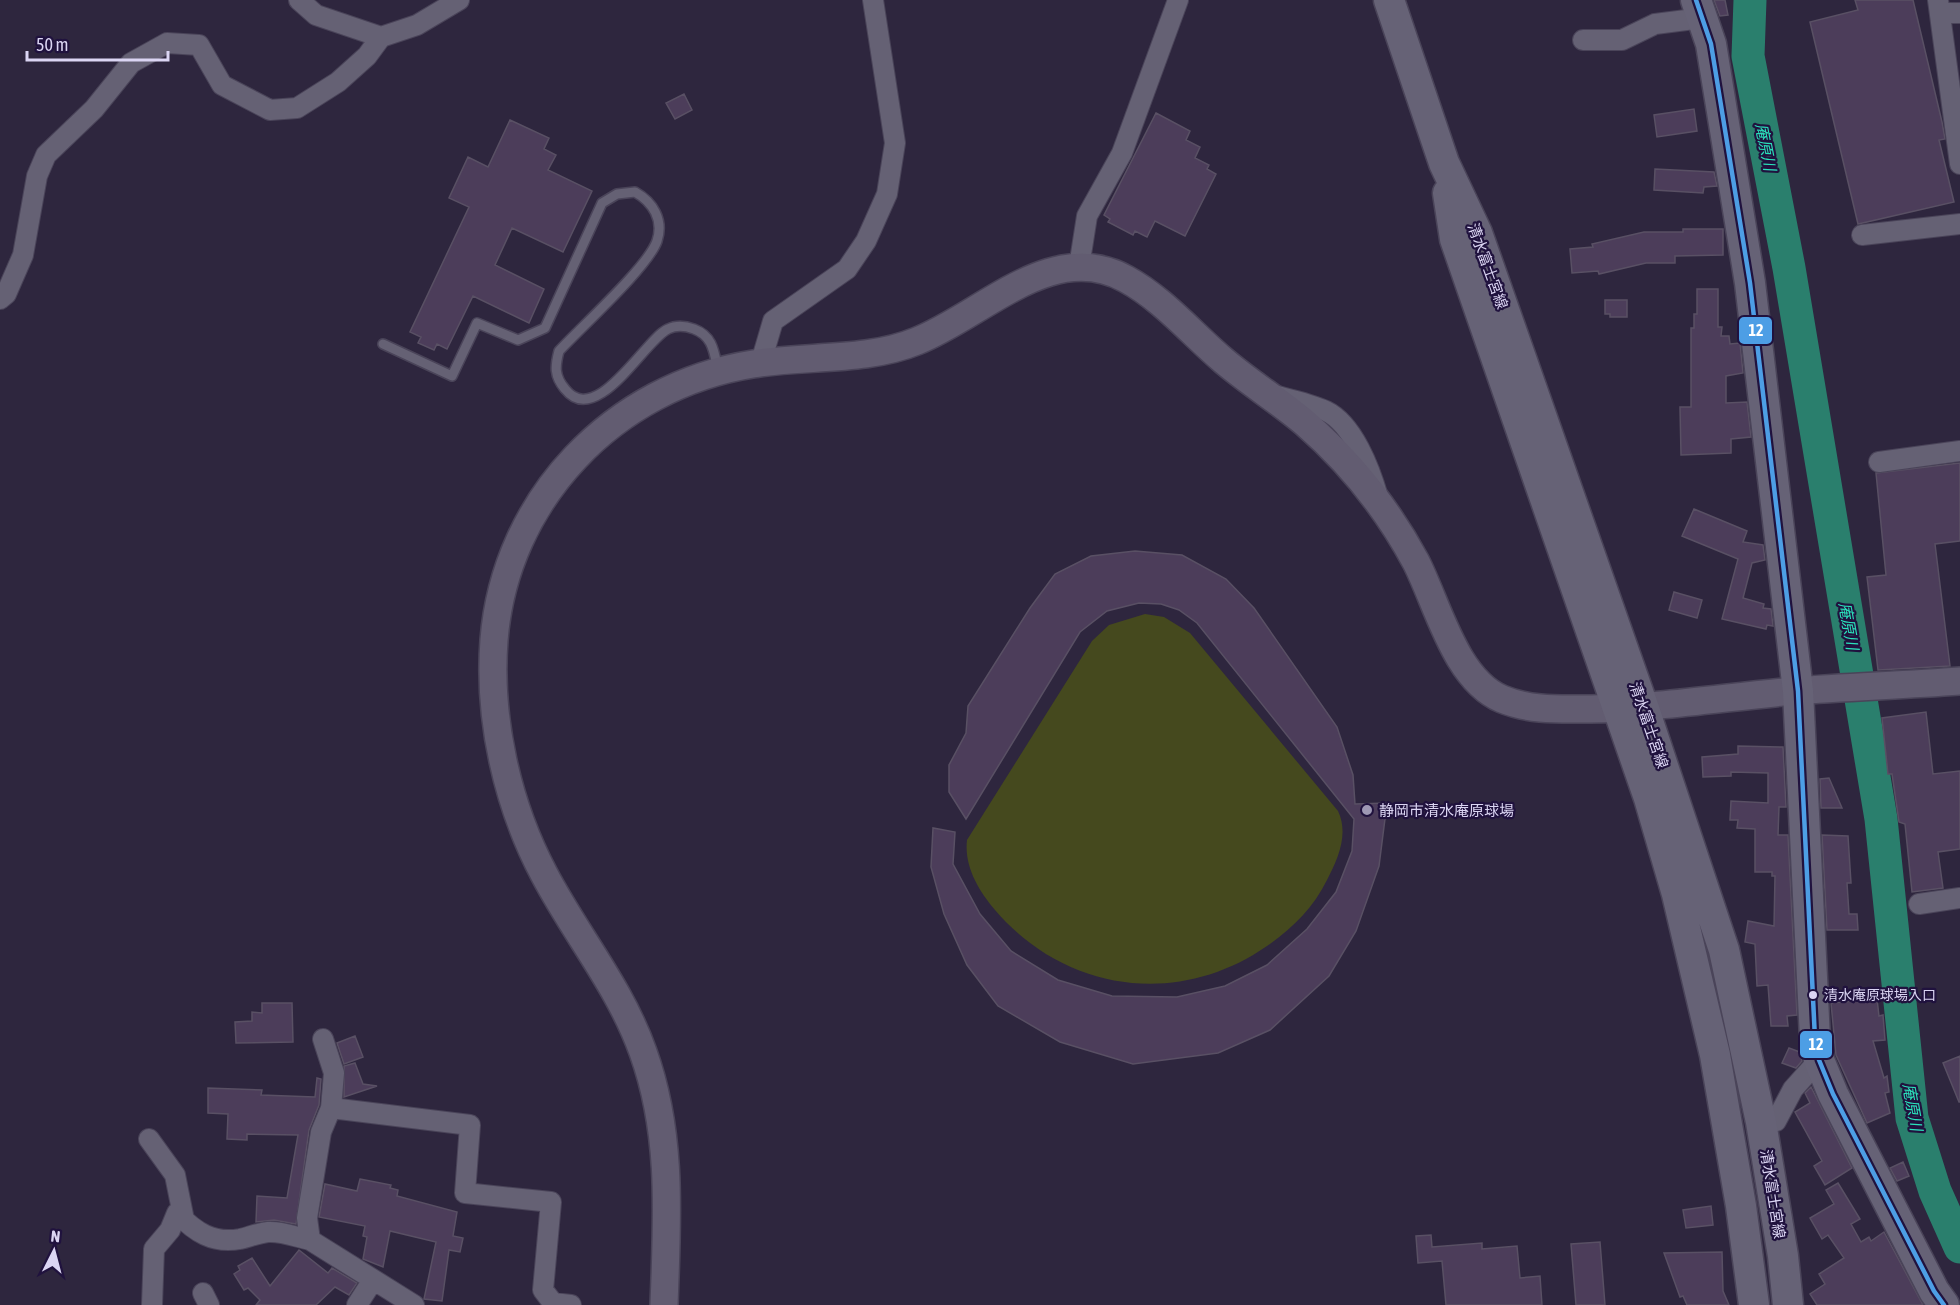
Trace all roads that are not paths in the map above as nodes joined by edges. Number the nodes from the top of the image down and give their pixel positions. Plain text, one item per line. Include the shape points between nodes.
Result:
1 (299, 0) edge
2 (459, 0) edge
3 (873, 0) edge
4 (1178, 0) edge
5 (1389, 0) edge
6 (1939, 6) edge
7 (1699, 9) edge
8 (1960, 13) edge
9 (381, 37) junction
10 (1583, 40) dead end
11 (1960, 164) edge
12 (1960, 224) edge
13 (1862, 235) dead end
14 (1079, 267) junction
15 (0, 299) edge
16 (383, 344) dead end
17 (761, 362) junction
18 (718, 370) junction
19 (1960, 451) edge
20 (1879, 462) dead end
21 (1960, 681) edge
22 (1798, 691) junction
23 (1630, 707) junction
24 (1960, 898) edge
25 (1919, 904) dead end
26 (323, 1039) dead end
27 (1819, 1060) junction
28 (331, 1108) junction
29 (1761, 1122) junction
30 (149, 1139) dead end
31 (177, 1213) junction
32 (310, 1240) junction
33 (373, 1280) junction
34 (152, 1305) edge
35 (357, 1305) edge
36 (414, 1305) edge
37 (571, 1305) edge
38 (664, 1305) edge
39 (1754, 1305) edge
40 (1788, 1305) edge
41 (1944, 1305) edge

1 - 9 street via 316,15
2 - 9 street via 417,25
3 - 17 street via 894,143 887,194 866,241 847,269 773,321
4 - 14 street via 1122,153 1087,216
5 - 23 main road, 清水富士宮線 via 1444,163 1455,239
6 - 8 street
6 - 11 street
7 - 10 street via 1622,40
7 - 22 main road via 1711,44 1750,283
9 - 15 street via 338,82 297,108 270,110 222,85 199,45 167,43 131,63 94,109 46,155 37,176 23,255
12 - 13 street
14 - 17 street via 1029,278 959,322 911,344 872,353
14 - 23 street via 1101,268 1127,279 1152,297 1337,453 1378,499 1419,567 1465,667 1488,691 1539,709
16 - 18 lane via 452,376 477,323 518,340 545,328 602,203 617,194 635,192 654,207 659,223 657,242 643,263 559,351 555,366 558,380 567,392 581,398 600,395 667,329 686,326 702,332 712,344
17 - 18 street
18 - 38 street via 676,385 622,416 558,474 527,522 511,559 500,597 494,642 498,731 504,769 516,806 546,877 623,1002 652,1081 668,1183
19 - 20 street
21 - 22 street
22 - 23 street
22 - 27 main road
23 - 29 main road, 清水富士宮線 via 1724,950
23 - 39 main road, 清水富士宮線 via 1649,798 1698,978 1729,1132
24 - 25 street
26 - 28 street via 334,1073
27 - 29 street via 1793,1089 1776,1121
27 - 41 main road via 1833,1095
28 - 32 street via 319,1143 307,1218
28 - 37 street via 470,1125 465,1193 551,1202 543,1290 553,1303
29 - 40 main road, 清水富士宮線
30 - 31 street via 175,1174 183,1215
31 - 32 street via 201,1235 219,1240 280,1232
31 - 34 street via 170,1230 154,1249
32 - 33 street
33 - 35 street
33 - 36 street

